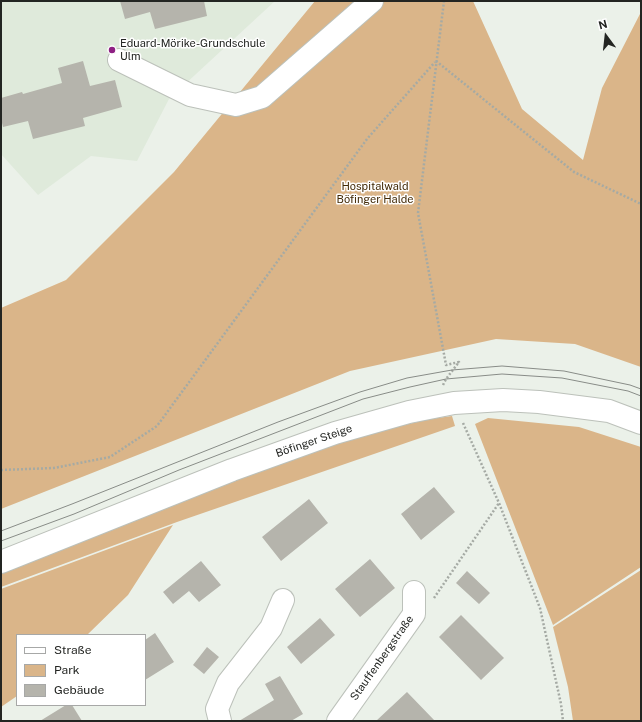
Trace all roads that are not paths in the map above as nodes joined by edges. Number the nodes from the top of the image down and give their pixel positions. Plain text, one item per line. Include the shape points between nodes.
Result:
1 (372, 1) edge
2 (119, 60) dead end
3 (641, 423) edge
4 (1, 562) edge
5 (414, 592) dead end
6 (283, 600) dead end
7 (220, 721) edge
8 (338, 721) edge

1 - 2 street via 262,97 236,105 190,95
3 - 4 street, Böfinger Steige via 609,411 448,394 409,412 335,433 232,470
5 - 8 street, Stauffenbergstraße via 414,614
6 - 7 street via 271,628 228,683 217,709

